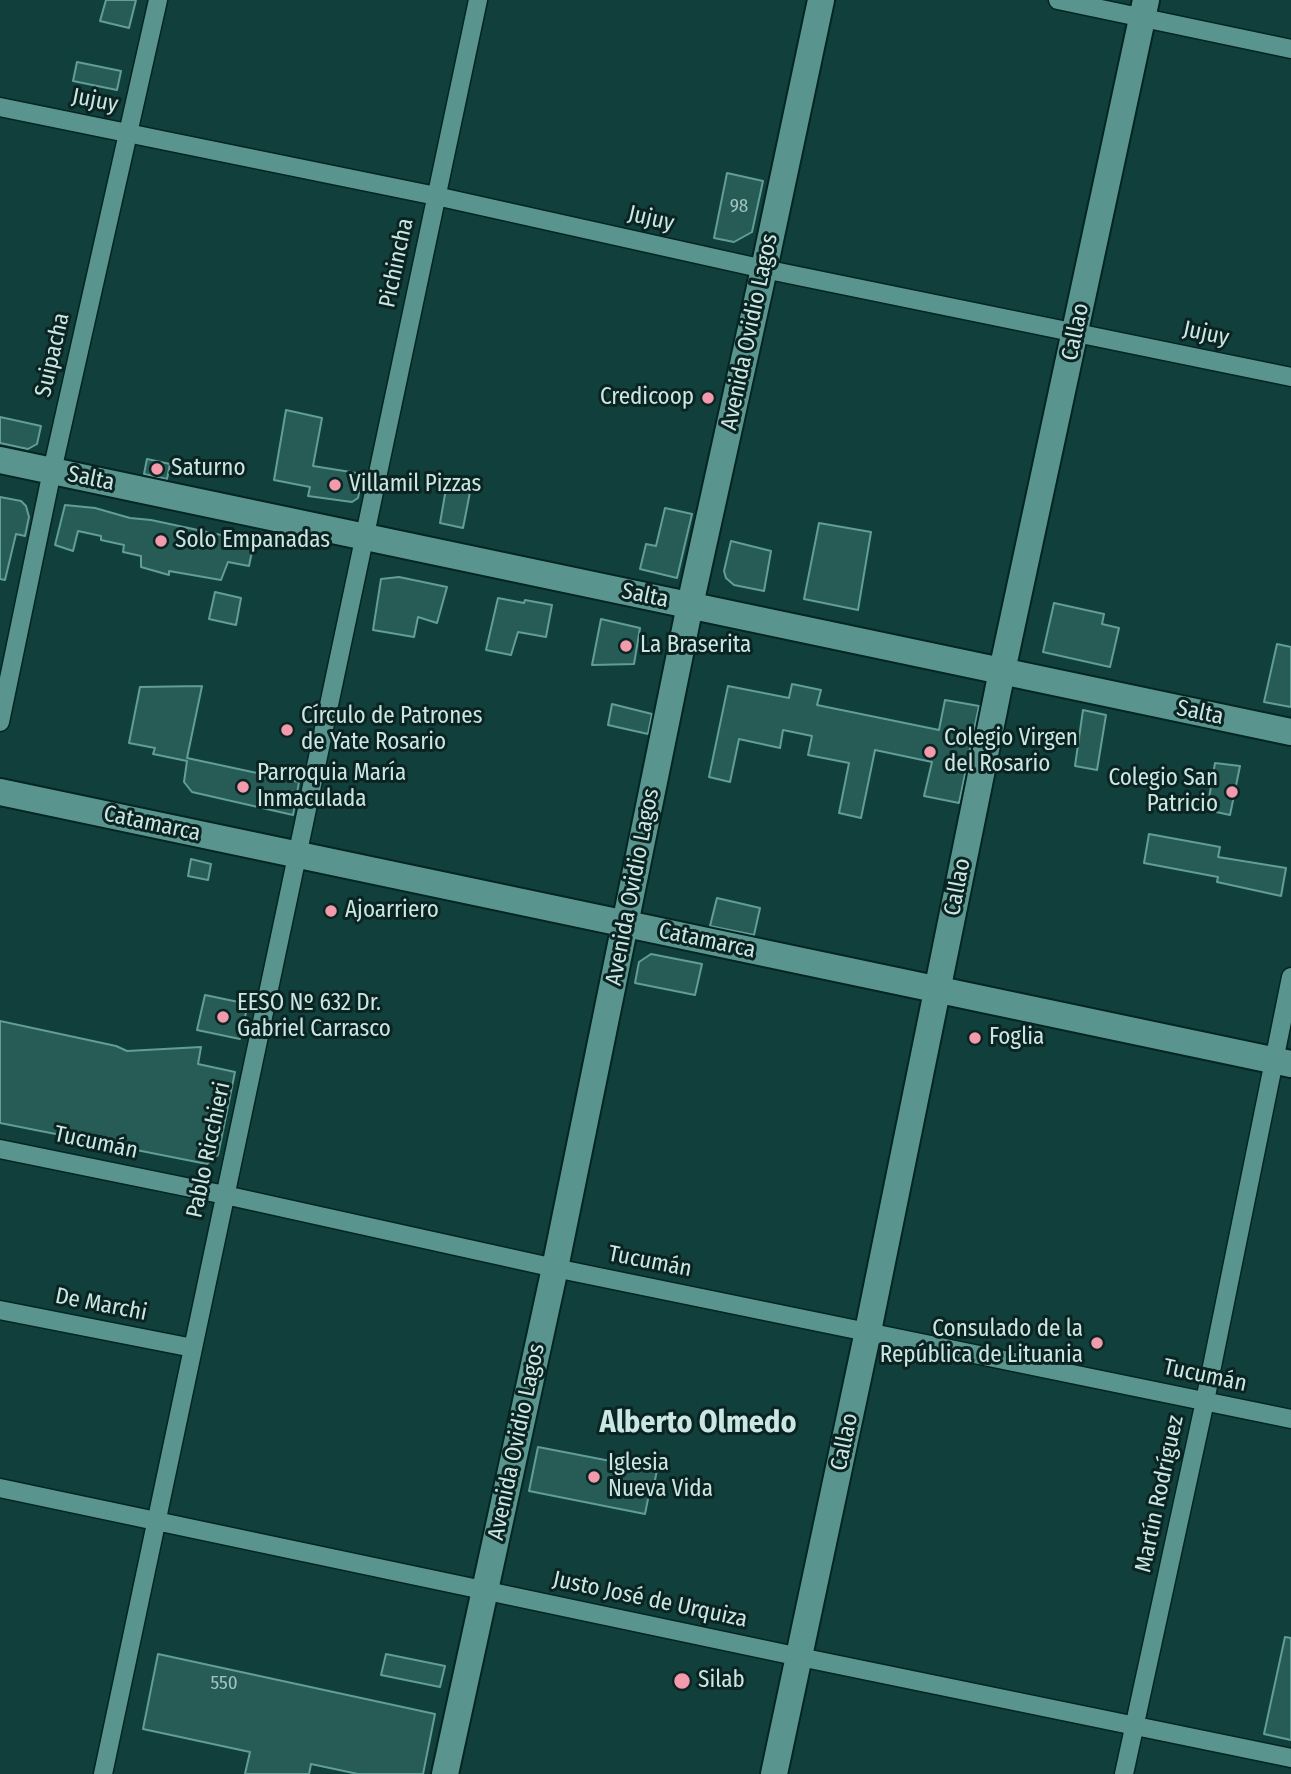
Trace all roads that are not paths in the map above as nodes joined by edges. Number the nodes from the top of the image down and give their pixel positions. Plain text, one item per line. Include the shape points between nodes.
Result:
1 (158, 0) edge
2 (478, 0) edge
3 (821, 0) edge
4 (1058, 0) edge
5 (1144, 9) edge
6 (1291, 49) edge
7 (0, 107) edge
8 (129, 132) junction
9 (436, 196) junction
10 (764, 269) junction
11 (1076, 332) junction
12 (1291, 377) edge
13 (0, 460) edge
14 (52, 471) junction
15 (364, 537) junction
16 (690, 606) junction
17 (1002, 671) junction
18 (0, 722) edge
19 (1291, 732) edge
20 (0, 792) edge
21 (297, 855) junction
22 (625, 924) junction
23 (1291, 977) edge
24 (938, 990) junction
25 (1283, 1063) edge
26 (0, 1149) edge
27 (225, 1195) junction
28 (555, 1268) junction
29 (0, 1310) edge
30 (869, 1331) junction
31 (193, 1348) junction
32 (1205, 1401) junction
33 (1291, 1419) edge
34 (0, 1488) edge
35 (156, 1521) junction
36 (484, 1590) junction
37 (800, 1657) junction
38 (1134, 1726) junction
39 (1291, 1758) edge
40 (103, 1774) edge
41 (445, 1774) edge
42 (774, 1774) edge
43 (1124, 1774) edge

1 - 8 street, Suipacha
2 - 9 street, Pichincha
3 - 10 main road, Avenida Ovidio Lagos
4 - 5 street
5 - 6 street
5 - 11 main road, Callao
7 - 8 street, Jujuy
8 - 9 street, Jujuy
8 - 14 street, Suipacha
9 - 10 street, Jujuy
9 - 15 street, Pichincha
10 - 11 street, Jujuy
10 - 16 main road, Avenida Ovidio Lagos
11 - 12 street, Jujuy
11 - 17 main road, Callao
13 - 14 main road, Salta
14 - 15 main road, Salta
14 - 18 street, Suipacha
15 - 16 main road, Salta
15 - 21 street, Pablo Ricchieri
16 - 17 main road, Salta
16 - 22 main road, Avenida Ovidio Lagos
17 - 19 main road, Salta
17 - 24 main road, Callao
20 - 21 main road, Catamarca
21 - 22 main road, Catamarca
21 - 27 street, Pablo Ricchieri
22 - 24 main road, Catamarca
22 - 28 main road, Avenida Ovidio Lagos
23 - 25 street, Martín Rodríguez
24 - 25 main road, Catamarca
24 - 30 main road, Callao
25 - 32 street, Martín Rodríguez
26 - 27 street, Tucumán
27 - 28 street, Tucumán
27 - 31 street, Pablo Ricchieri
28 - 30 street, Tucumán
28 - 36 main road, Avenida Ovidio Lagos
29 - 31 street, De Marchi
30 - 32 street, Tucumán
30 - 37 main road, Callao
31 - 35 street, Pablo Ricchieri
32 - 33 street, Tucumán
32 - 38 street, Martín Rodríguez
34 - 35 street, Justo José de Urquiza
35 - 36 street, Justo José de Urquiza
35 - 40 street, Pablo Ricchieri
36 - 37 street, Justo José de Urquiza
36 - 41 main road, Avenida Ovidio Lagos
37 - 38 street, Justo José de Urquiza
37 - 42 main road, Callao
38 - 39 street, Justo José de Urquiza
38 - 43 street, Martín Rodríguez

